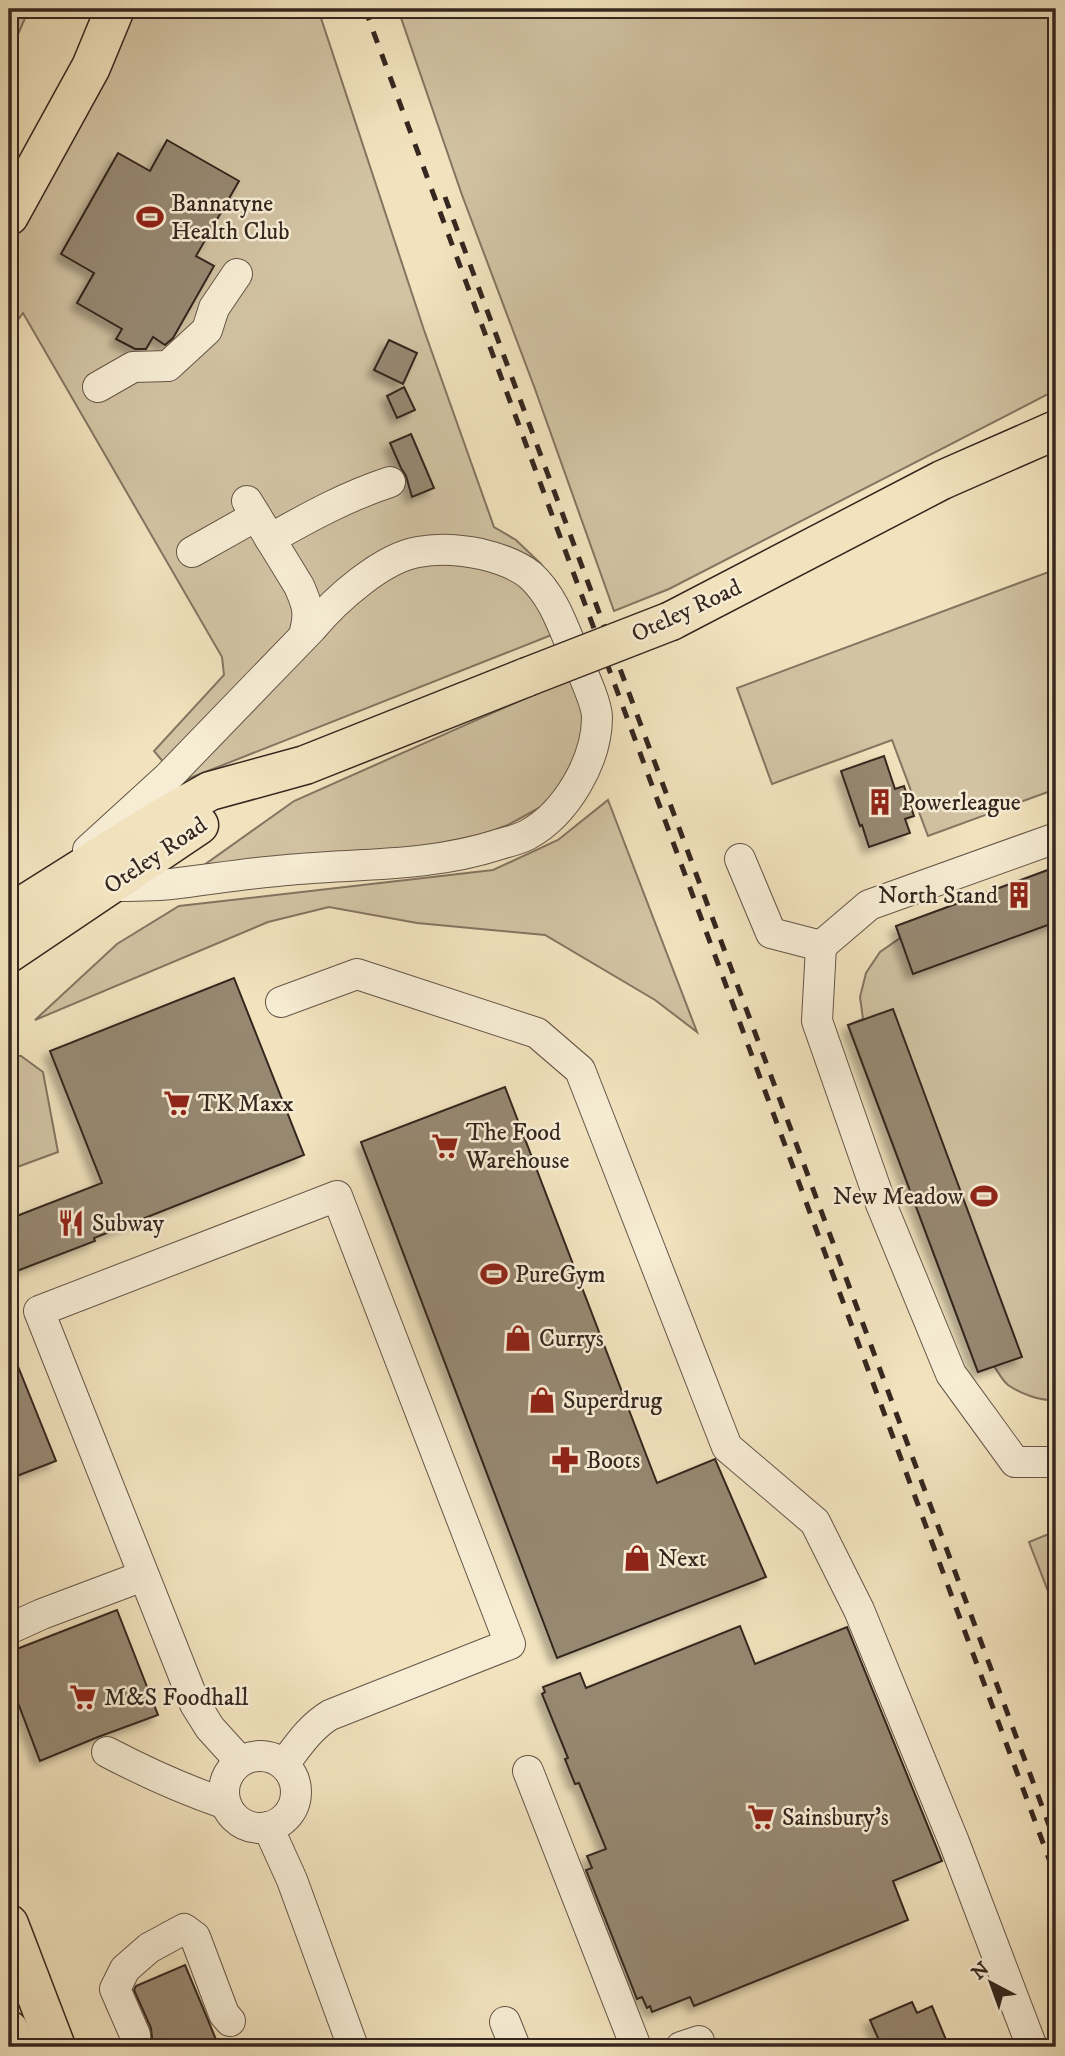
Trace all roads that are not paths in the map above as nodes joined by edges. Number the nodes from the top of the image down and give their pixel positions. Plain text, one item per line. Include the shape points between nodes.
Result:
1 (115, 9) edge
2 (9, 216) edge
3 (237, 274) dead end
4 (98, 387) dead end
5 (1056, 430) edge
6 (390, 482) dead end
7 (258, 519) junction
8 (192, 552) dead end
9 (299, 586) junction
10 (351, 590) junction
11 (304, 635) junction
12 (305, 765) junction
13 (1056, 838) edge
14 (740, 859) dead end
15 (108, 886) junction
16 (19, 908) edge
17 (821, 946) junction
18 (9, 953) edge
19 (281, 1002) dead end
20 (1056, 1462) edge
21 (143, 1576) junction
22 (9, 1629) edge
23 (107, 1752) dead end
24 (240, 1761) junction
25 (284, 1764) junction
26 (528, 1771) dead end
27 (226, 1804) junction
28 (268, 1827) junction
29 (9, 1924) edge
30 (230, 2021) dead end
31 (9, 2030) edge
32 (16, 2047) edge
33 (56, 2047) edge
34 (136, 2047) edge
35 (353, 2047) edge
36 (636, 2047) edge
37 (1032, 2047) edge

1 - 2 main road via 91,67
3 - 4 street via 207,330 168,366 133,368
5 - 12 main road, Oteley Road, bridge via 942,480 671,621
6 - 7 street via 328,507
7 - 8 street
7 - 9 street
9 - 10 street via 325,596
9 - 11 street via 309,614
10 - 11 street
10 - 15 street via 392,561 416,552 471,552 500,559 529,575 552,602 597,715 586,766 562,808 527,835 436,859
11 - 16 street via 169,777
12 - 15 main road, Oteley Road via 222,810
12 - 16 main road, Oteley Road via 210,791
13 - 17 street via 869,905
14 - 17 street via 771,933
15 - 18 main road, Oteley Road
17 - 20 street via 817,1021 881,1203 951,1374 1015,1462
19 - 37 street via 357,974 537,1032 580,1070 727,1447 815,1522 859,1609
21 - 22 street
21 - 24 street via 195,1704
21 - 25 street via 39,1311 337,1196 510,1644 330,1714
23 - 27 street
24 - 25 street via 262,1755
24 - 27 street via 226,1780
25 - 28 street via 296,1795 287,1815
26 - 36 street
27 - 28 street via 238,1821
28 - 35 street
29 - 33 main road
30 - 34 street via 195,1937 184,1929 149,1948 125,1969 115,1989
31 - 32 main road

